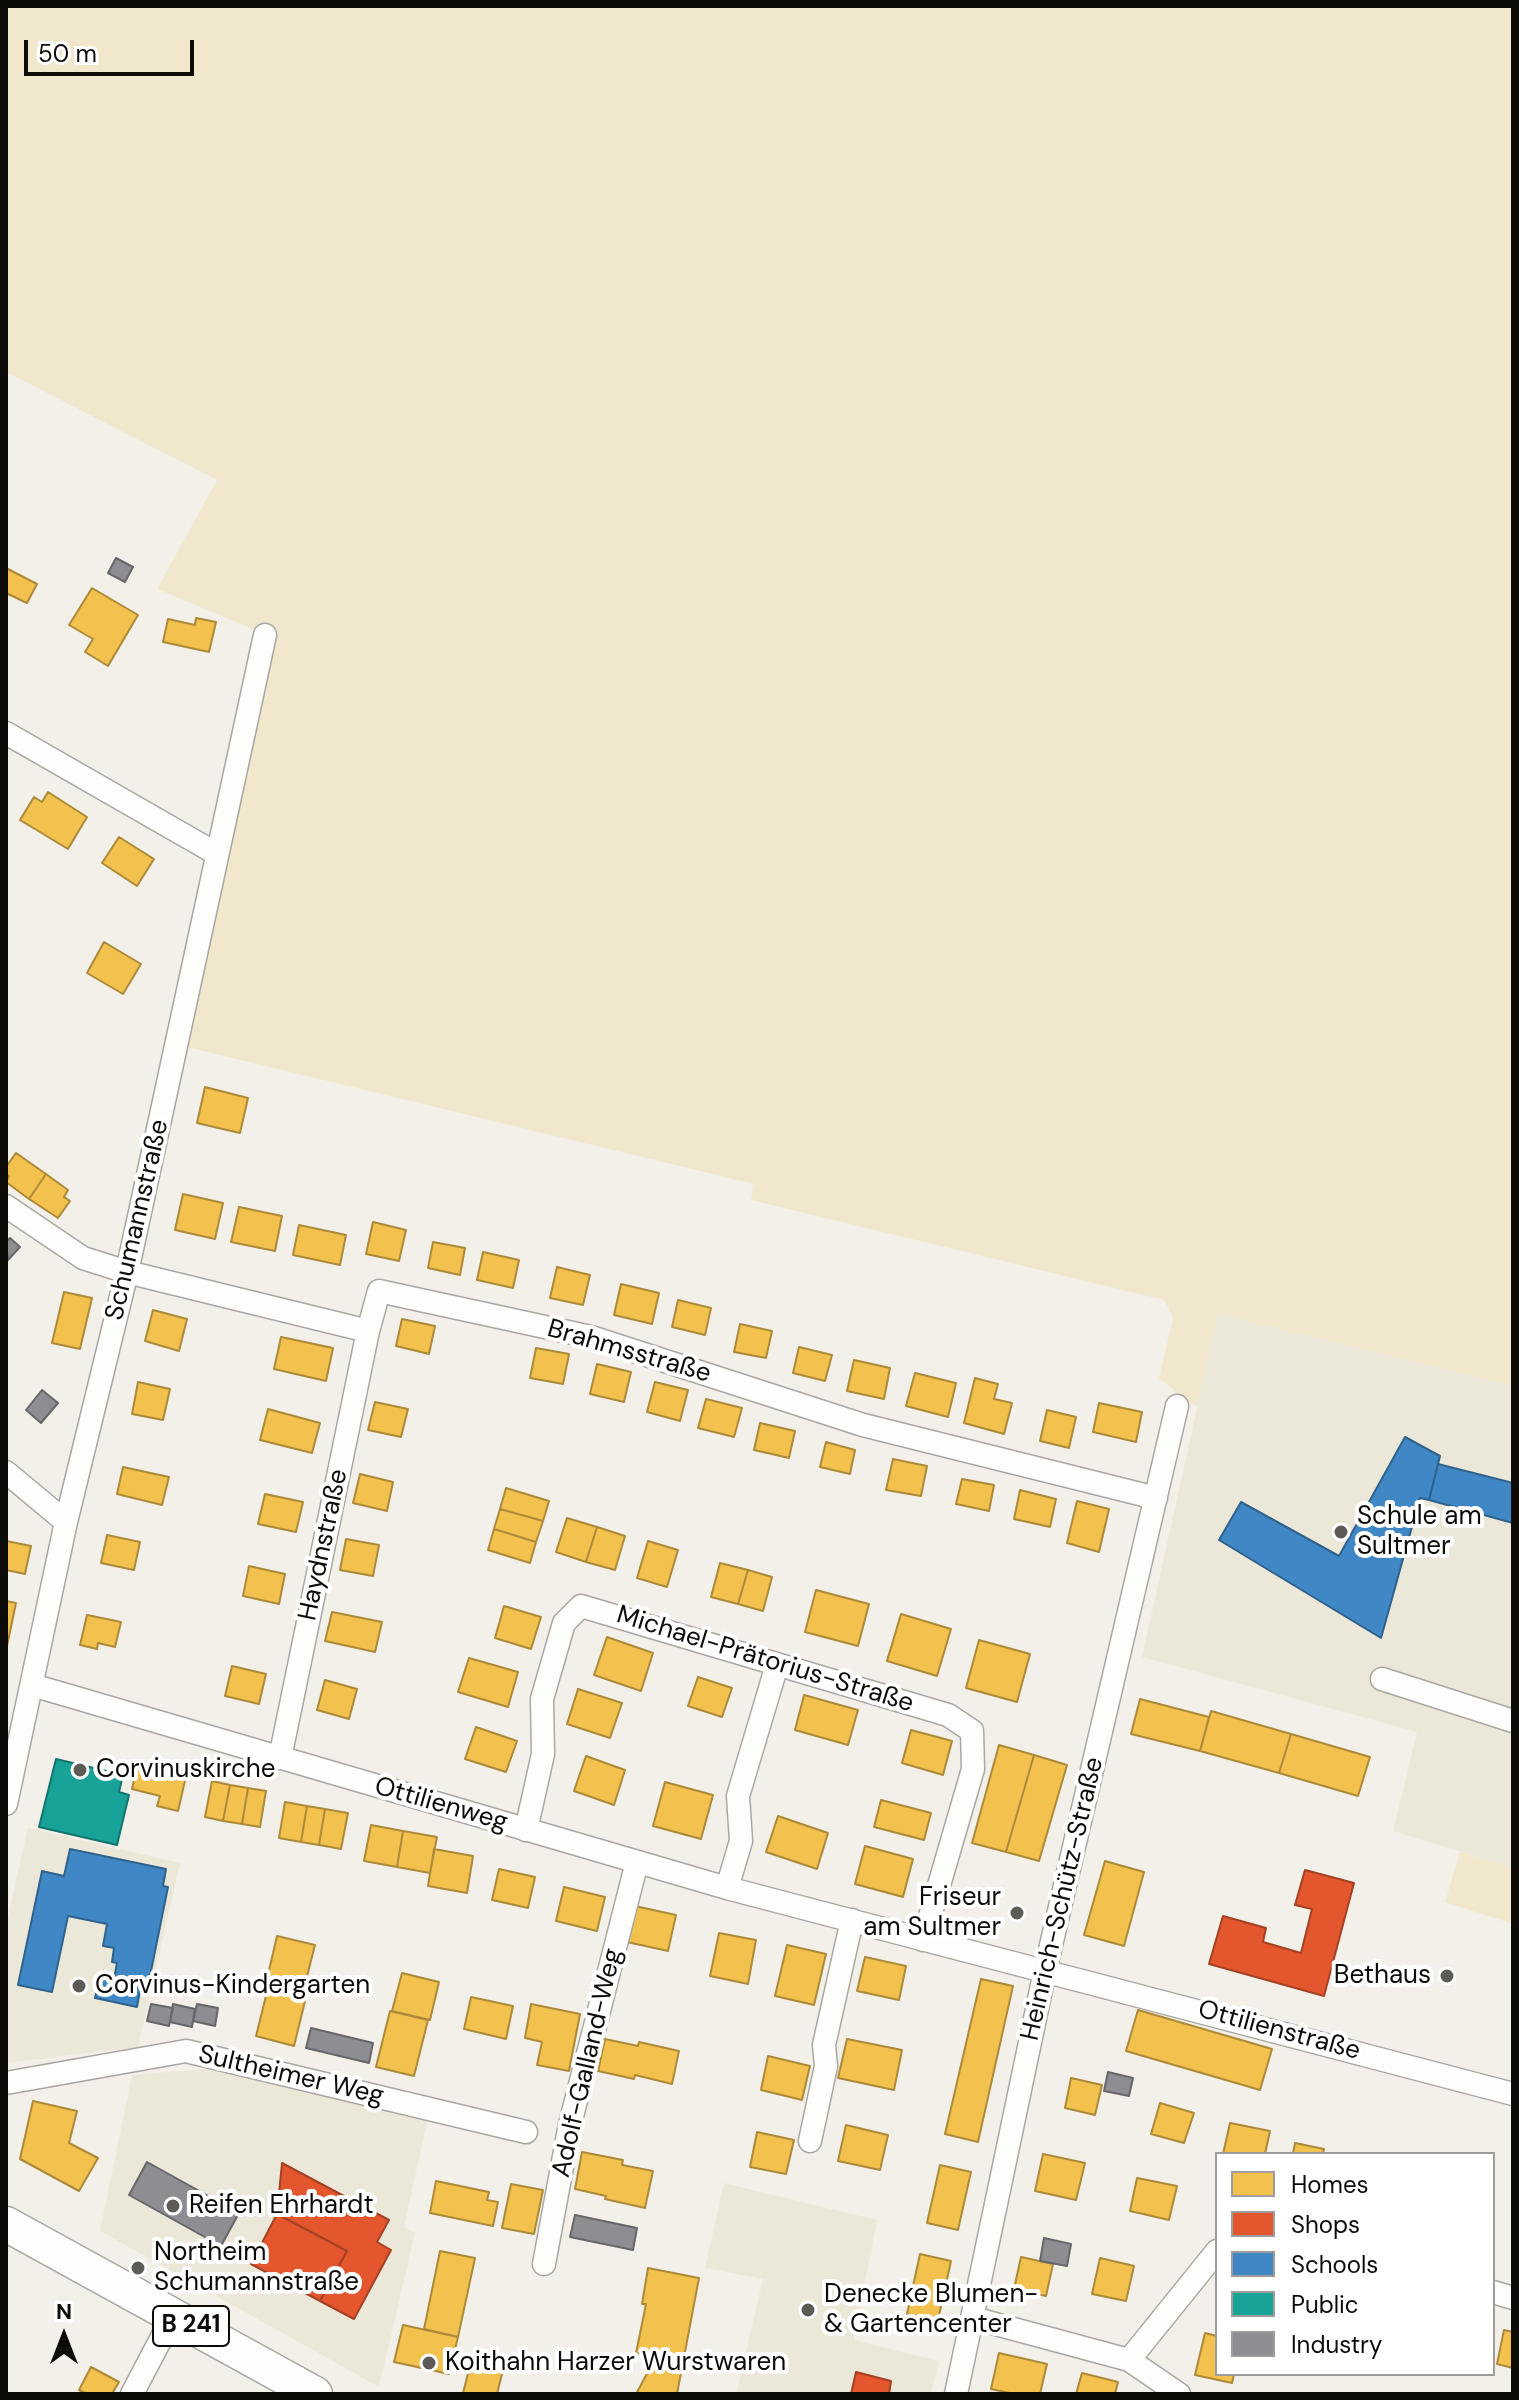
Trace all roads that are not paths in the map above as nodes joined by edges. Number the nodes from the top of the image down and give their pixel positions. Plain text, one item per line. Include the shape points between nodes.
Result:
1 (265, 635) dead end
2 (6, 733) edge
3 (217, 854) junction
4 (6, 1206) edge
5 (127, 1272) junction
6 (368, 1331) junction
7 (1177, 1406) dead end
8 (6, 1472) edge
9 (1156, 1498) junction
10 (66, 1522) junction
11 (777, 1665) junction
12 (1382, 1679) dead end
13 (32, 1685) junction
14 (1513, 1721) edge
15 (280, 1758) junction
16 (10, 1767) edge
17 (6, 1804) edge
18 (526, 1830) junction
19 (637, 1862) junction
20 (727, 1888) junction
21 (852, 1920) junction
22 (923, 1940) junction
23 (1045, 1971) junction
24 (6, 2083) edge
25 (1513, 2094) edge
26 (526, 2132) dead end
27 (810, 2141) dead end
28 (6, 2224) edge
29 (1215, 2253) edge
30 (544, 2264) dead end
31 (173, 2316) junction
32 (973, 2318) junction
33 (1129, 2360) junction
34 (132, 2394) edge
35 (315, 2394) edge
36 (956, 2394) edge
37 (1179, 2394) edge

1 - 3 street, Schumannstraße
2 - 3 street
3 - 5 street, Schumannstraße
4 - 5 street via 83,1258
5 - 6 street
5 - 10 street, Schumannstraße
6 - 9 street, Brahmsstraße via 379,1291 395,1294 591,1337 863,1425
6 - 15 street, Haydnstraße
7 - 9 street, Heinrich-Schütz-Straße
8 - 10 street
9 - 23 street, Heinrich-Schütz-Straße
10 - 13 street, Schumannstraße
11 - 18 street, Michael-Prätorius-Straße via 581,1606 564,1623 542,1699 543,1754
11 - 20 street via 738,1796 741,1841
11 - 22 street, Michael-Prätorius-Straße via 948,1715 972,1731 973,1769
12 - 14 street
13 - 15 street, Ottilienweg
13 - 16 street, Schumannstraße
15 - 18 street, Ottilienweg
16 - 17 street, Schumannstraße
18 - 19 street, Ottilienweg
19 - 20 street, Ottilienweg
19 - 30 street, Adolf-Galland-Weg via 570,2124
20 - 21 street, Ottilienweg
21 - 22 street, Ottilienweg
21 - 27 street via 824,2045 826,2066
22 - 23 street, Ottilienweg
23 - 25 street, Ottilienstraße
23 - 32 street, Heinrich-Schütz-Straße
24 - 26 street, Sultheimer Weg via 186,2051
28 - 31 main road, B 241
29 - 33 street
31 - 34 street
31 - 35 main road, B 241
32 - 33 street
32 - 36 street, Heinrich-Schütz-Straße
33 - 37 street

